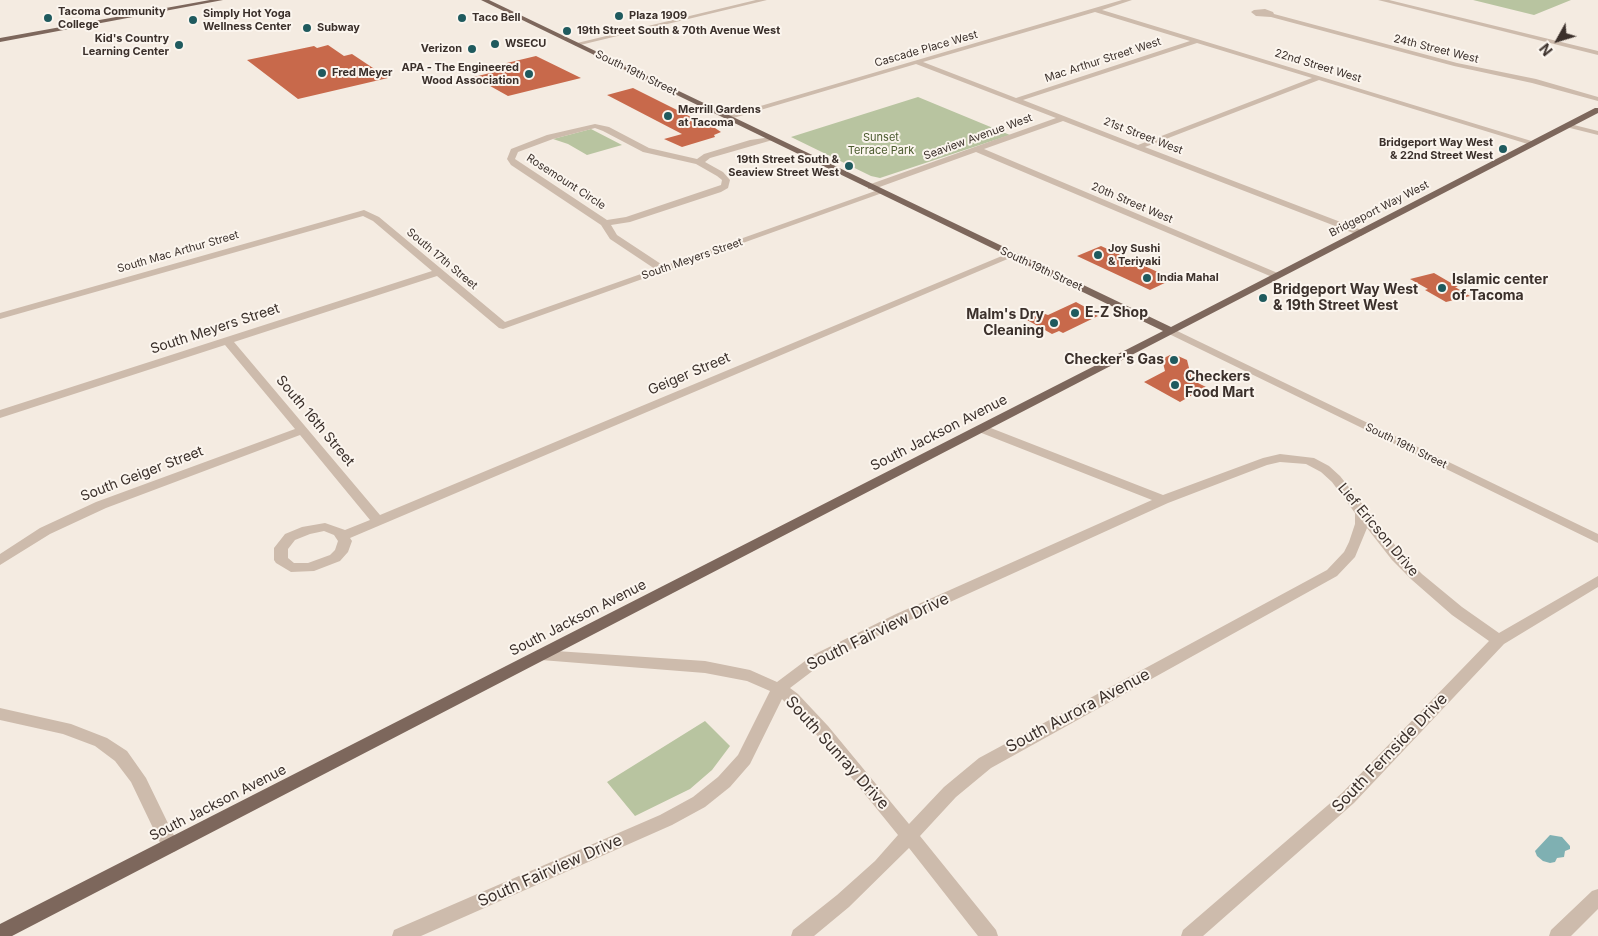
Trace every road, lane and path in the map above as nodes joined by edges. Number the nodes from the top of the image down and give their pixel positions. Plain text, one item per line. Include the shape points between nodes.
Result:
1 (220, 0) edge
2 (484, 0) edge
3 (764, 0) edge
4 (1129, 0) edge
5 (1380, 0) edge
6 (1094, 10) junction
7 (1271, 15) dead end
8 (0, 40) edge
9 (1196, 41) junction
10 (576, 44) junction
11 (1598, 53) edge
12 (916, 62) junction
13 (1319, 78) junction
14 (1598, 99) edge
15 (1017, 100) junction
16 (1598, 110) edge
17 (728, 117) junction
18 (1064, 118) junction
19 (1569, 125) junction
20 (1598, 133) edge
21 (769, 140) junction
22 (1534, 143) junction
23 (1139, 147) junction
24 (978, 150) junction
25 (699, 162) junction
26 (871, 187) junction
27 (881, 192) junction
28 (364, 213) joint
29 (604, 222) junction
30 (1361, 233) junction
31 (1012, 255) junction
32 (662, 269) junction
33 (439, 272) junction
34 (1277, 276) junction
35 (0, 316) edge
36 (503, 326) joint
37 (1171, 331) junction
38 (228, 341) junction
39 (0, 414) edge
40 (983, 429) junction
41 (302, 430) junction
42 (1273, 459) joint
43 (1163, 500) junction
44 (1362, 512) junction
45 (378, 521) junction
46 (343, 536) dead end
47 (1598, 539) edge
48 (0, 560) edge
49 (1598, 581) edge
50 (1499, 640) junction
51 (541, 655) junction
52 (779, 689) junction
53 (0, 714) edge
54 (910, 837) junction
55 (170, 846) junction
56 (1598, 897) edge
57 (0, 933) edge
58 (401, 936) edge
59 (800, 936) edge
60 (989, 936) edge
61 (1190, 936) edge
62 (1558, 936) edge

1 - 8 main road
2 - 10 main road, South 19th Street
3 - 10 street
4 - 6 street, Cascade Place West
5 - 11 street
6 - 9 street, 22nd Street West
6 - 12 street, Cascade Place West
7 - 14 street, 24th Street West
9 - 13 street, 22nd Street West
9 - 15 street, Mac Arthur Street West
10 - 17 main road, South 19th Street
12 - 15 street, 21st Street West
12 - 17 street, Cascade Place West
13 - 22 street, 22nd Street West
13 - 23 street
15 - 18 street, 21st Street West
16 - 19 main road, Bridgeport Way West
17 - 21 main road, South 19th Street
18 - 23 street, 21st Street West
18 - 24 street, Seaview Avenue West
19 - 20 street
19 - 22 main road, Bridgeport Way West
21 - 25 street, Rosemount Circle via 761,146
21 - 26 main road, South 19th Street
22 - 30 main road, Bridgeport Way West
23 - 30 street, 21st Street West
24 - 26 street, Seaview Avenue West
24 - 34 street, 20th Street West
25 - 29 street, Rosemount Circle via 725,178 725,186 627,220
25 - 29 street, Rosemount Circle via 646,150 595,126 550,137 514,151 511,159 514,163
26 - 27 main road, South 19th Street
27 - 31 main road, South 19th Street
27 - 32 street, South Meyers Street
28 - 33 street, South 17th Street via 376,219
28 - 35 street, South Mac Arthur Street
29 - 32 street, Rosemount Circle via 613,237
30 - 34 main road, Bridgeport Way West
31 - 37 main road, South 19th Street
31 - 45 street, Geiger Street
32 - 36 street, South Meyers Street
33 - 36 street, South 17th Street
33 - 38 street, South Meyers Street
34 - 37 main road, Bridgeport Way West
37 - 40 main road, South Jackson Avenue
37 - 47 street, South 19th Street
38 - 39 street, South Meyers Street
38 - 41 street, South 16th Street
40 - 43 street
40 - 51 main road, South Jackson Avenue
41 - 45 street, South 16th Street
41 - 48 street, South Geiger Street via 100,505 44,531
42 - 43 street, South Fairview Drive
42 - 44 street, Lief Ericson Drive via 1299,459 1320,466 1336,479
43 - 52 street, South Fairview Drive via 865,635 803,668
44 - 50 street, Lief Ericson Drive via 1417,577 1476,626
44 - 54 street, South Aurora Avenue via 1356,542 1350,554 1332,573 995,756 963,780
45 - 46 street, Geiger Street
49 - 50 street, South Fernside Drive
50 - 61 street, South Fernside Drive via 1348,798
51 - 52 street, South Sunray Drive via 705,667 750,676
51 - 55 main road, South Jackson Avenue
52 - 54 street, South Sunray Drive via 822,730
52 - 58 street, South Fairview Drive via 744,760 699,802 666,820
53 - 55 street via 65,728 101,742 121,756 138,778
54 - 59 street, South Aurora Avenue via 843,901
54 - 60 street, South Sunray Drive
55 - 57 main road, South Jackson Avenue
56 - 62 street

